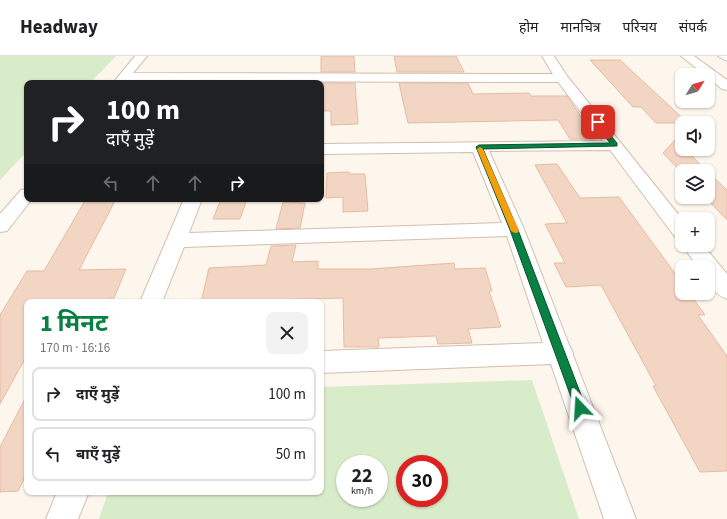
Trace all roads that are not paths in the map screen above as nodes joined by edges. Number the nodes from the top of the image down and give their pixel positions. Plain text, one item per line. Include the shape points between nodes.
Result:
1 (141, 56) edge
2 (548, 56) edge
3 (687, 56) edge
4 (724, 56) edge
5 (727, 58) edge
6 (562, 78) junction
7 (121, 80) edge
8 (727, 86) edge
9 (615, 145) junction
10 (479, 147) junction
11 (324, 149) edge
12 (24, 198) edge
13 (192, 202) edge
14 (675, 223) edge
15 (0, 226) edge
16 (514, 230) junction
17 (176, 240) junction
18 (697, 252) edge
19 (727, 290) edge
20 (152, 299) edge
21 (561, 353) junction
22 (324, 362) edge
23 (73, 495) edge
24 (62, 519) edge
25 (620, 519) edge

1 - 7 street
2 - 6 street
3 - 8 street
4 - 5 street
6 - 7 street
6 - 9 street
9 - 10 street
9 - 14 street
10 - 11 street
10 - 16 street
12 - 15 street
13 - 17 street
16 - 17 street
16 - 21 street
17 - 20 street
18 - 19 street
21 - 22 street
21 - 25 street
23 - 24 street

